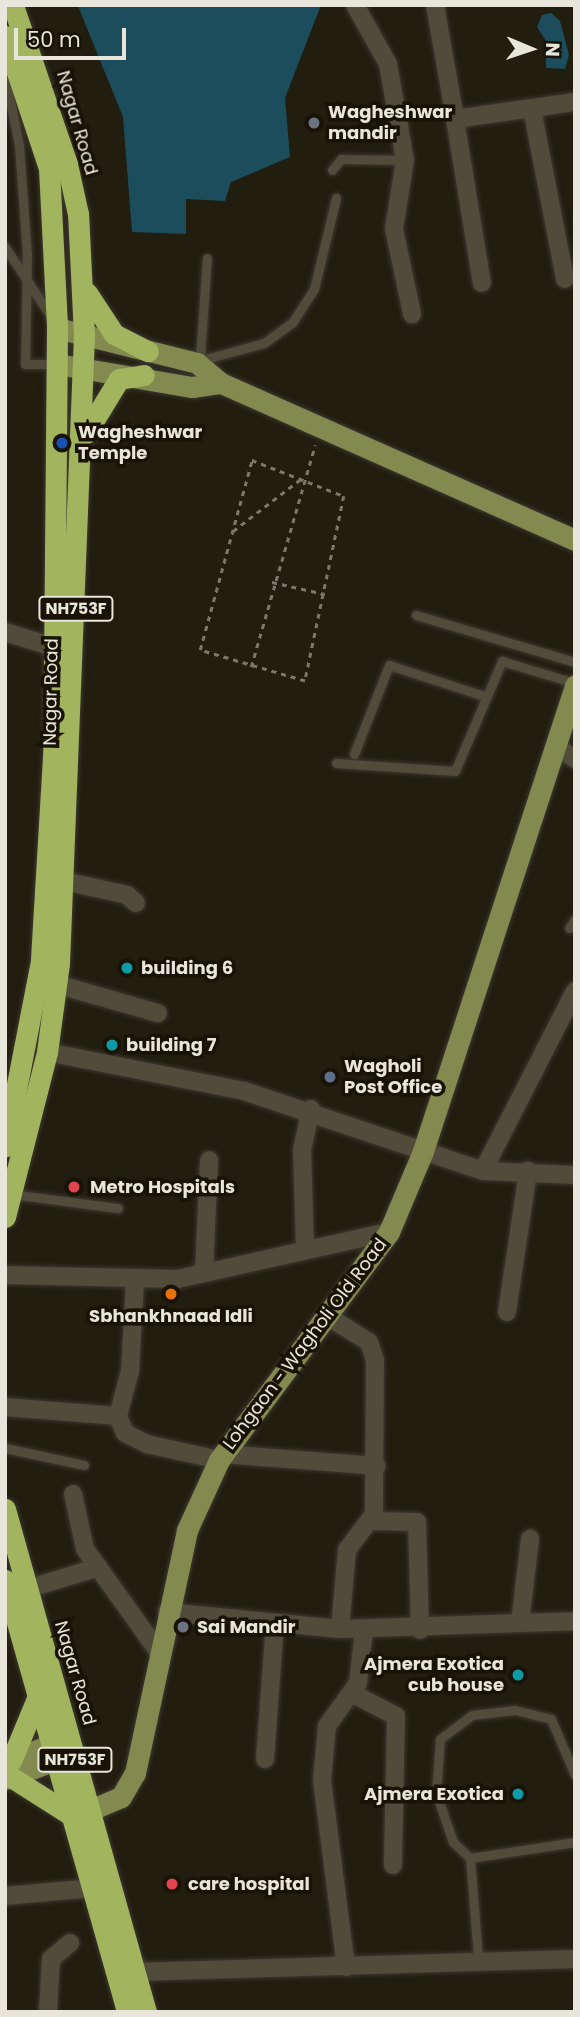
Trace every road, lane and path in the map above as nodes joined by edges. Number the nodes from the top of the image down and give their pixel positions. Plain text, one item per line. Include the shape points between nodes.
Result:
1 (13, 5) edge
2 (355, 5) edge
3 (435, 5) edge
4 (5, 36) edge
5 (5, 75) edge
6 (575, 102) edge
7 (532, 109) junction
8 (455, 119) junction
9 (405, 160) junction
10 (332, 170) dead end
11 (336, 198) dead end
12 (5, 247) edge
13 (207, 258) dead end
14 (82, 271) junction
15 (26, 274) junction
16 (565, 279) dead end
17 (482, 283) dead end
18 (412, 314) dead end
19 (57, 328) junction
20 (84, 335) junction
21 (148, 351) junction
22 (199, 360) junction
23 (57, 364) junction
24 (83, 367) junction
25 (144, 375) junction
26 (221, 383) junction
27 (321, 429) junction
28 (79, 462) junction
29 (302, 478) junction
30 (233, 531) junction
31 (575, 540) edge
32 (272, 582) junction
33 (325, 594) junction
34 (416, 615) dead end
35 (5, 632) edge
36 (54, 646) junction
37 (575, 662) edge
38 (251, 668) junction
39 (575, 684) edge
40 (484, 696) junction
41 (555, 746) junction
42 (354, 754) dead end
43 (575, 759) edge
44 (336, 763) dead end
45 (64, 881) junction
46 (136, 903) dead end
47 (575, 919) edge
48 (569, 928) dead end
49 (57, 984) junction
50 (575, 990) edge
51 (158, 1013) dead end
52 (47, 1052) junction
53 (15, 1067) edge
54 (311, 1109) junction
55 (5, 1147) edge
56 (423, 1151) junction
57 (209, 1160) dead end
58 (483, 1171) junction
59 (527, 1171) junction
60 (575, 1175) edge
61 (11, 1194) junction
62 (118, 1208) dead end
63 (5, 1217) edge
64 (389, 1232) junction
65 (346, 1241) junction
66 (306, 1249) junction
67 (364, 1266) junction
68 (204, 1272) junction
69 (5, 1275) edge
70 (135, 1282) junction
71 (507, 1312) dead end
72 (327, 1316) junction
73 (5, 1407) edge
74 (118, 1416) junction
75 (5, 1448) edge
76 (221, 1457) junction
77 (84, 1465) dead end
78 (377, 1466) junction
79 (74, 1494) dead end
80 (5, 1509) edge
81 (372, 1521) junction
82 (530, 1539) dead end
83 (99, 1567) junction
84 (5, 1580) edge
85 (27, 1589) junction
86 (167, 1612) junction
87 (575, 1621) edge
88 (275, 1623) junction
89 (520, 1623) junction
90 (340, 1629) junction
91 (364, 1630) junction
92 (420, 1630) junction
93 (162, 1655) junction
94 (353, 1694) junction
95 (38, 1695) junction
96 (62, 1748) junction
97 (265, 1759) dead end
98 (8, 1770) edge
99 (575, 1775) edge
100 (82, 1814) junction
101 (575, 1842) edge
102 (470, 1858) junction
103 (393, 1865) dead end
104 (93, 1888) junction
105 (5, 1896) edge
106 (70, 1943) dead end
107 (478, 1957) junction
108 (575, 1959) edge
109 (346, 1967) junction
110 (135, 1972) junction
111 (48, 2012) edge
112 (127, 2012) edge
113 (146, 2012) edge

1 - 14 highway, Nagar Road / NH753F via 67,164
2 - 9 street via 388,64
3 - 8 street
4 - 19 highway, Nagar Road / NH753F via 49,168
5 - 15 lane via 19,146
6 - 7 street
7 - 8 street
7 - 16 street
8 - 17 street
9 - 10 lane via 341,159
9 - 18 street via 393,218
11 - 22 lane via 314,289 292,323 264,343
12 - 15 lane
13 - 22 lane
14 - 20 highway, Nagar Road / NH753F
14 - 21 highway via 99,320
15 - 19 lane
15 - 23 lane via 25,364
19 - 20 main road
19 - 23 highway, Nagar Road / NH753F
20 - 21 main road
20 - 24 highway, Nagar Road / NH753F
21 - 22 main road
22 - 26 main road
23 - 24 main road
23 - 36 highway, Nagar Road / NH753F
24 - 25 main road
24 - 28 highway, Nagar Road / NH753F
25 - 26 main road via 192,387
25 - 28 highway via 119,379 107,392 87,426
26 - 27 main road
27 - 29 path
27 - 31 main road
28 - 45 highway, Nagar Road / NH753F
29 - 30 path
29 - 30 path via 253,460
29 - 32 path
29 - 33 path via 344,496
30 - 38 path via 201,650
32 - 33 path
32 - 38 path
33 - 38 path via 305,681
34 - 37 lane
35 - 36 street
36 - 53 highway, Nagar Road / NH753F via 41,961
39 - 40 lane via 502,660
39 - 41 main road, Lohgaon - Wagholi Old Road
40 - 42 lane via 389,665
40 - 44 lane via 454,771
41 - 43 street
41 - 56 main road, Lohgaon - Wagholi Old Road
45 - 46 street via 127,895
45 - 49 highway, Nagar Road / NH753F
47 - 48 lane
49 - 51 street
49 - 52 highway, Nagar Road / NH753F
50 - 58 street
52 - 54 street
52 - 61 highway, Nagar Road / NH753F
53 - 55 highway, Nagar Road / NH753F
54 - 56 street
54 - 66 street via 302,1150
56 - 58 street
56 - 64 main road, Lohgaon - Wagholi Old Road
57 - 68 street
58 - 59 street
59 - 60 street
59 - 71 street
61 - 62 lane
61 - 63 highway, Nagar Road / NH753F
64 - 65 street
64 - 67 main road, Lohgaon - Wagholi Old Road
65 - 66 street
65 - 67 street via 351,1258
66 - 68 street
67 - 72 main road, Lohgaon - Wagholi Old Road
68 - 70 street
69 - 70 street
70 - 74 street via 130,1371
72 - 76 main road, Lohgaon - Wagholi Old Road
72 - 78 street via 373,1350
73 - 74 street
74 - 76 street via 125,1433 147,1444
75 - 77 lane
76 - 78 street
76 - 86 main road, Lohgaon - Wagholi Old Road via 187,1530
78 - 81 street
79 - 83 street via 78,1533
80 - 85 highway, Nagar Road / NH753F
81 - 90 street via 347,1550
81 - 92 street via 417,1522
82 - 89 street
83 - 85 street
83 - 93 street
84 - 95 highway, Nagar Road / NH753F
85 - 96 highway, Nagar Road / NH753F
86 - 88 street
86 - 93 main road, Lohgaon - Wagholi Old Road
87 - 89 street
88 - 90 street
88 - 97 street
89 - 92 street
90 - 91 street
91 - 92 street
91 - 94 street
93 - 100 main road, Lohgaon - Wagholi Old Road via 135,1773 121,1797
94 - 103 street via 396,1716
94 - 109 street via 327,1726 322,1780
95 - 96 highway, Nagar Road / NH753F
95 - 98 highway
96 - 98 main road
96 - 100 highway, Nagar Road / NH753F
98 - 100 highway
99 - 102 lane via 551,1719 515,1710 472,1715 440,1739 436,1793 453,1842
100 - 104 highway, Nagar Road / NH753F
100 - 110 highway, Nagar Road / NH753F
101 - 102 lane
102 - 107 lane
104 - 105 street
104 - 112 highway, Nagar Road / NH753F
106 - 111 street via 51,1959
107 - 108 street
107 - 109 street
109 - 110 street
110 - 113 highway, Nagar Road / NH753F

